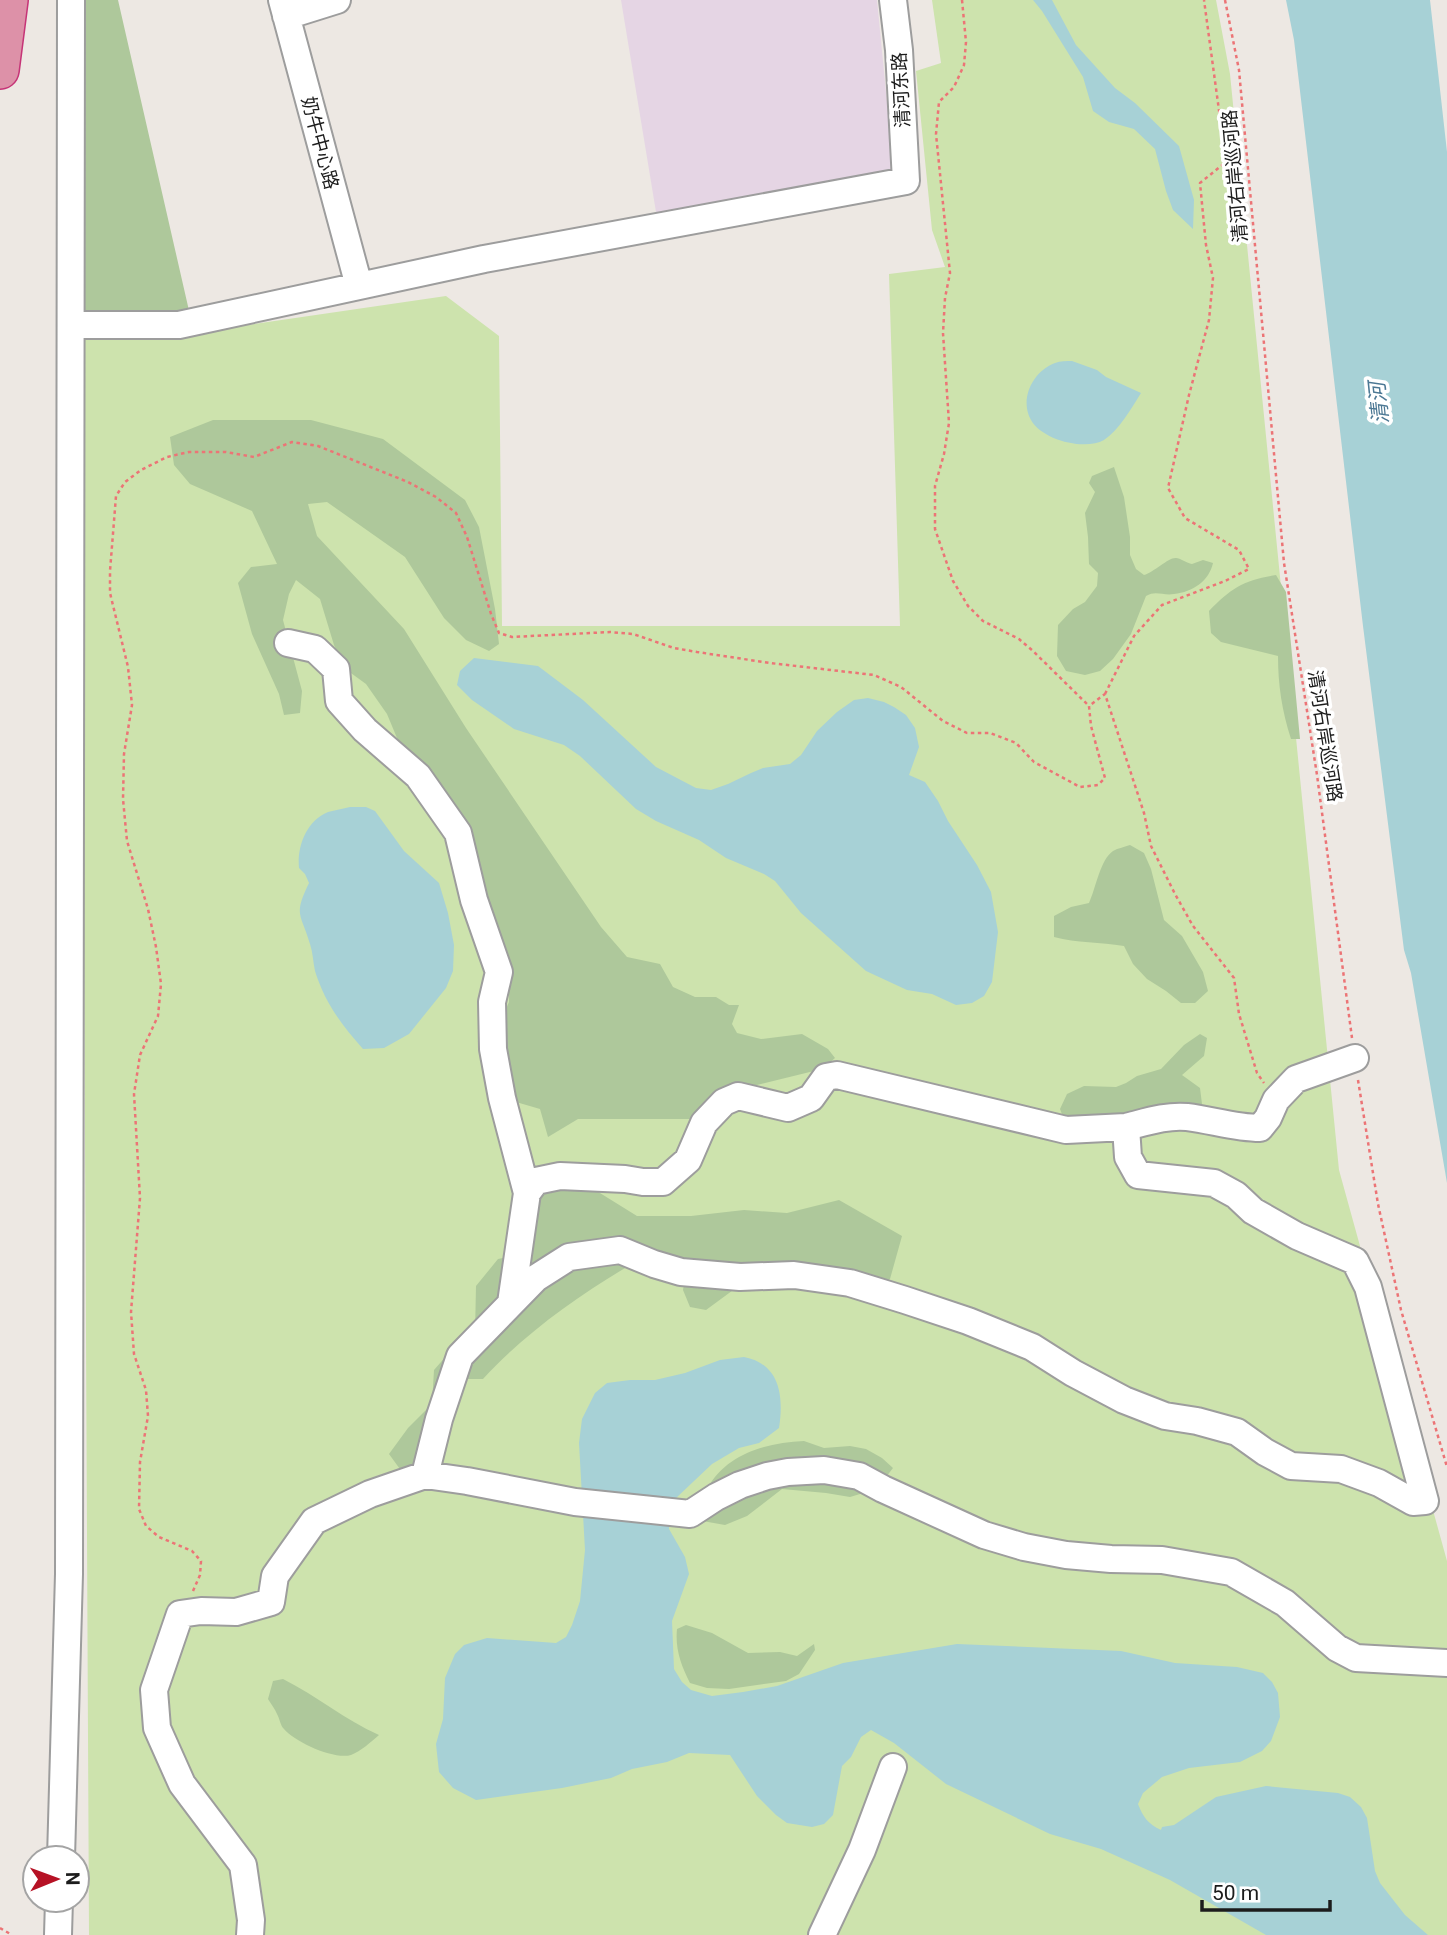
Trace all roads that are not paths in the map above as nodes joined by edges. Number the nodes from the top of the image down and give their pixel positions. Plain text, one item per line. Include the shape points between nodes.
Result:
1 (9, 0) edge
2 (71, 0) edge
3 (337, 0) edge
4 (893, 0) edge
5 (284, 8) edge
6 (0, 70) edge
7 (359, 286) junction
8 (71, 325) junction
9 (288, 643) dead end
10 (1355, 1058) road end
11 (1126, 1127) junction
12 (527, 1193) junction
13 (511, 1303) junction
14 (425, 1475) junction
15 (1447, 1663) edge
16 (893, 1767) dead end
17 (61, 1844) edge
18 (59, 1914) edge
19 (58, 1935) edge
20 (250, 1935) edge
21 (822, 1935) edge

1 - 6 highway
2 - 8 street
3 - 5 street
4 - 7 street, 清河东路 via 906,181
5 - 7 street, 奶牛中心路
7 - 8 street via 179,325
8 - 17 street via 69,1574
9 - 12 street via 315,649 336,669 339,701 418,776 458,833 474,900 499,972 492,1002 493,1049
10 - 11 street via 1296,1079 1276,1100 1260,1128 1184,1116
11 - 12 street via 1066,1130 837,1075 826,1077 811,1098 788,1108 738,1096 724,1102 704,1123 688,1160 663,1181 560,1176 536,1181
11 - 13 street via 1128,1157 1138,1175 1214,1183 1297,1236 1354,1261 1368,1287 1425,1501 1413,1502 1341,1469 1291,1466 1237,1432 1165,1416 1124,1400 1032,1347 850,1283 794,1275 681,1272 621,1250 569,1257 536,1278
12 - 13 street
13 - 14 street via 460,1356
14 - 15 street via 575,1502 679,1514 690,1514 740,1485 767,1476 805,1470 859,1476 984,1535 1024,1547 1066,1555 1162,1560 1231,1572 1285,1603 1337,1648 1356,1658
14 - 20 street via 370,1494 314,1521 275,1576 271,1602 236,1612 180,1614 154,1690 157,1728 182,1784 243,1865
16 - 21 street via 862,1850
18 - 19 street

